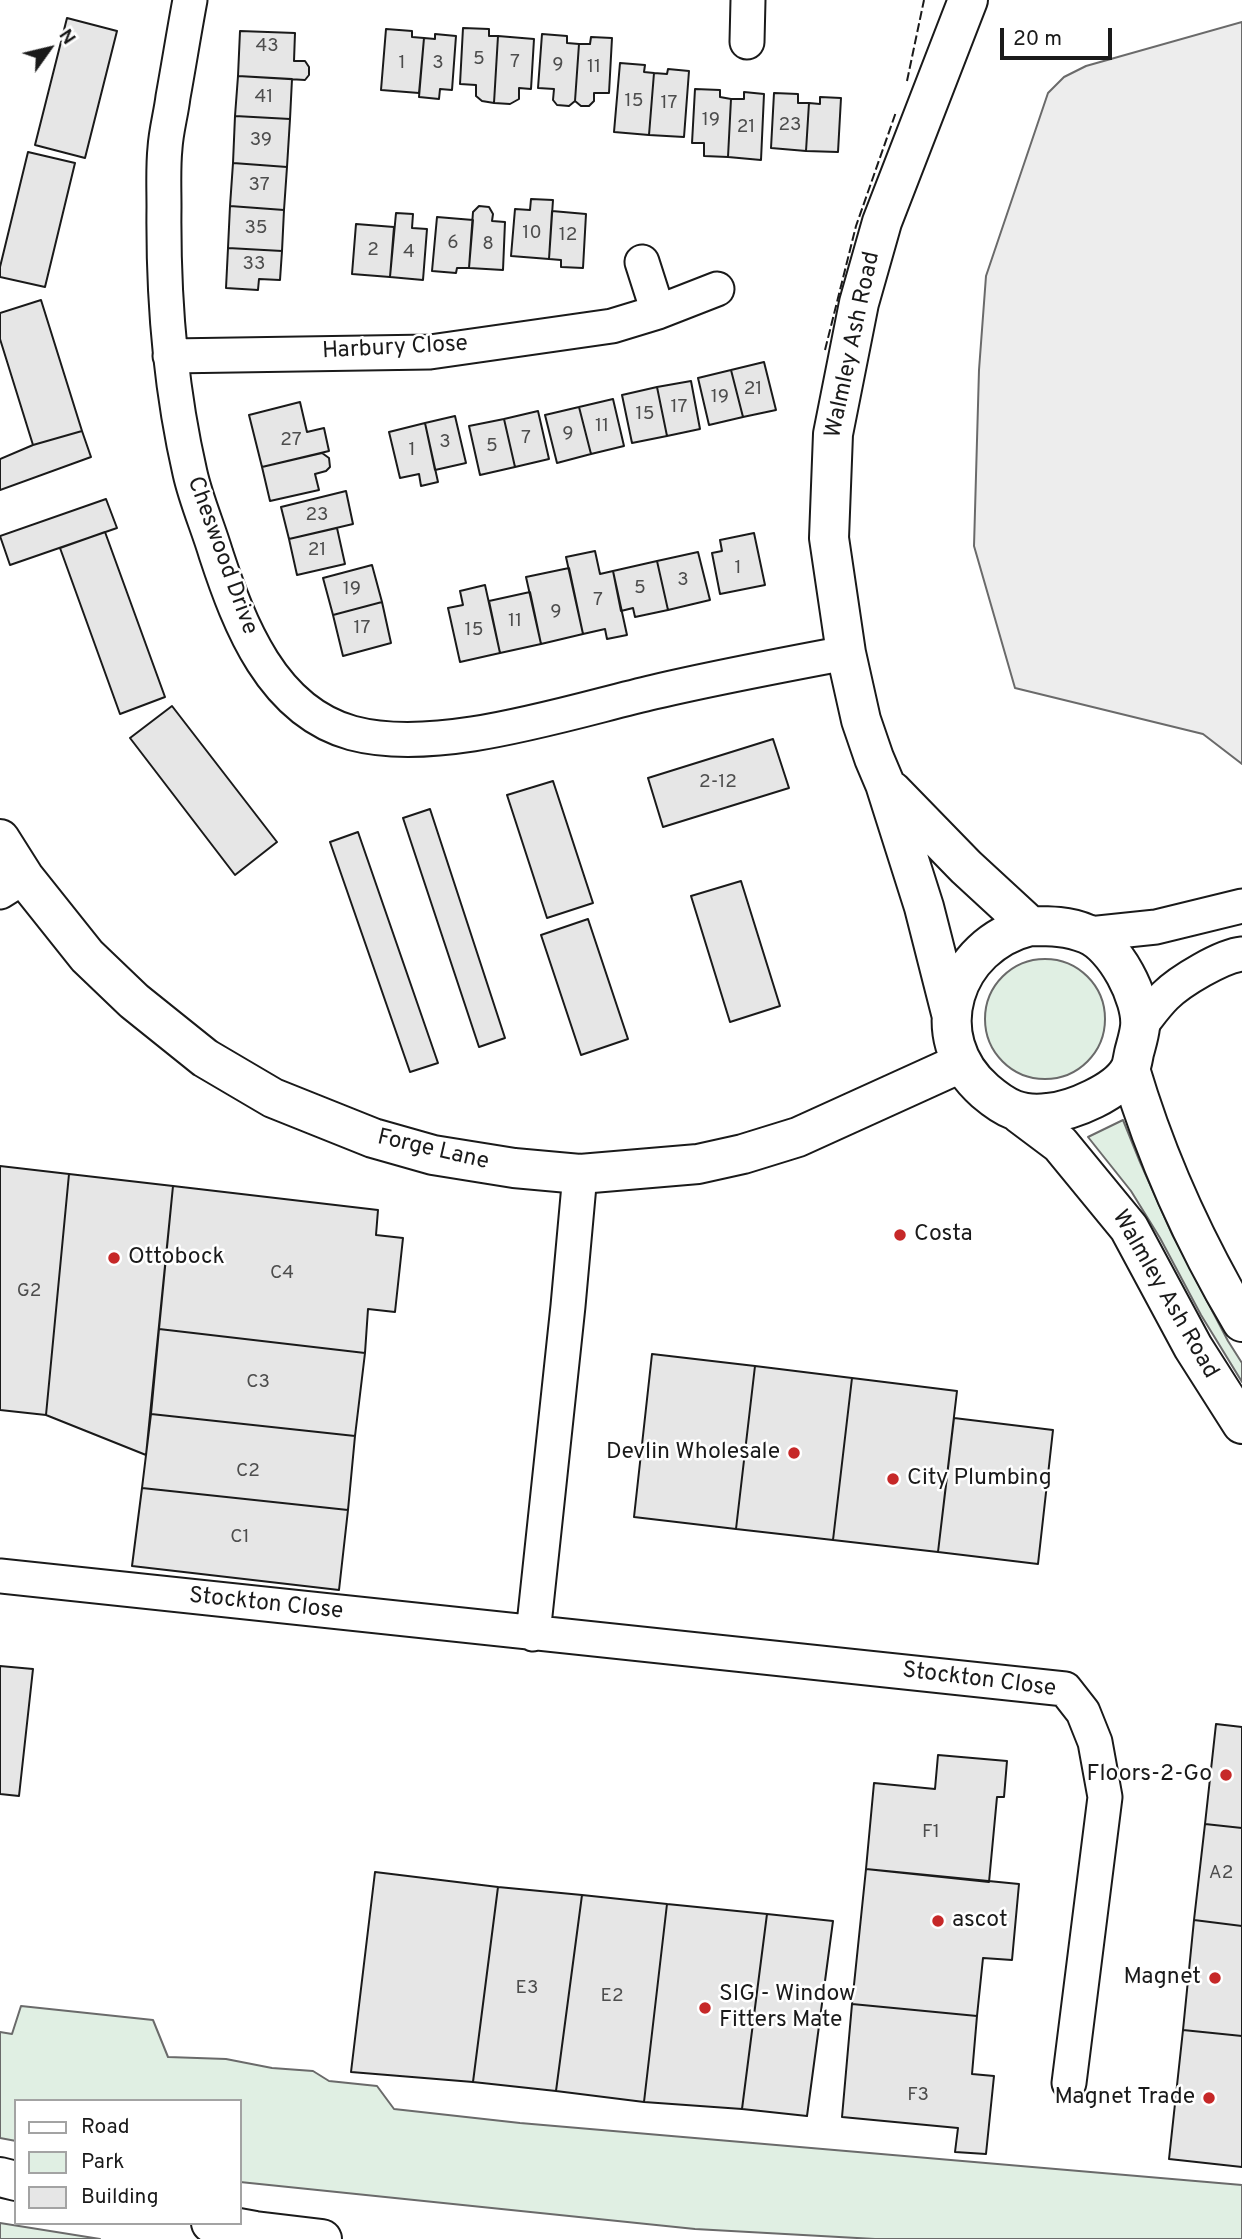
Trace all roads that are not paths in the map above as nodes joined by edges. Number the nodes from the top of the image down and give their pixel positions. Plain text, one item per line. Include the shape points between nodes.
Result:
1 (190, 0) edge
2 (748, 0) edge
3 (968, 0) edge
4 (747, 42) dead end
5 (642, 262) dead end
6 (716, 289) dead end
7 (658, 312) junction
8 (170, 356) junction
9 (846, 653) junction
10 (885, 784) junction
11 (0, 839) edge
12 (12, 884) edge
13 (1242, 906) edge
14 (1030, 926) junction
15 (1089, 934) junction
16 (1242, 954) edge
17 (951, 1013) junction
18 (1140, 1025) junction
19 (961, 1063) junction
20 (1130, 1069) junction
21 (1020, 1114) junction
22 (580, 1174) junction
23 (1242, 1322) edge
24 (1242, 1424) edge
25 (0, 1576) edge
26 (533, 1634) junction
27 (1069, 2083) dead end
28 (222, 2225) edge
29 (322, 2239) edge

1 - 8 street, Cheswood Drive via 165,148 163,256
2 - 4 street
3 - 9 main road, Walmley Ash Road via 881,222 832,434 829,538
5 - 7 street
6 - 7 street, Harbury Close
7 - 8 street, Harbury Close via 612,326 430,352
8 - 9 street, Cheswood Drive via 191,476 248,638 287,694 329,723 352,733 406,740 450,736
9 - 10 main road, Walmley Ash Road via 861,720
10 - 14 main road, Walmley Ash Road
10 - 17 main road, Walmley Ash Road
11 - 12 main road, Forge Lane
12 - 22 main road, Forge Lane via 134,1002 205,1058 273,1098 373,1138 433,1155
13 - 15 street via 1156,927
14 - 15 main road via 1059,926
14 - 17 main road via 1002,936 976,955 959,981
15 - 18 main road via 1103,944 1130,981
16 - 18 street via 1167,994
17 - 19 main road
18 - 20 main road
19 - 21 main road via 999,1103
19 - 22 main road, Forge Lane via 798,1137 743,1154 698,1164
20 - 21 main road via 1091,1101 1063,1111
20 - 23 main road via 1178,1199
21 - 24 main road, Walmley Ash Road via 1060,1144 1129,1228 1193,1347
22 - 26 street
25 - 26 street, Stockton Close
26 - 27 street, Stockton Close via 1065,1689 1083,1712 1095,1742 1105,1797
28 - 29 main road

